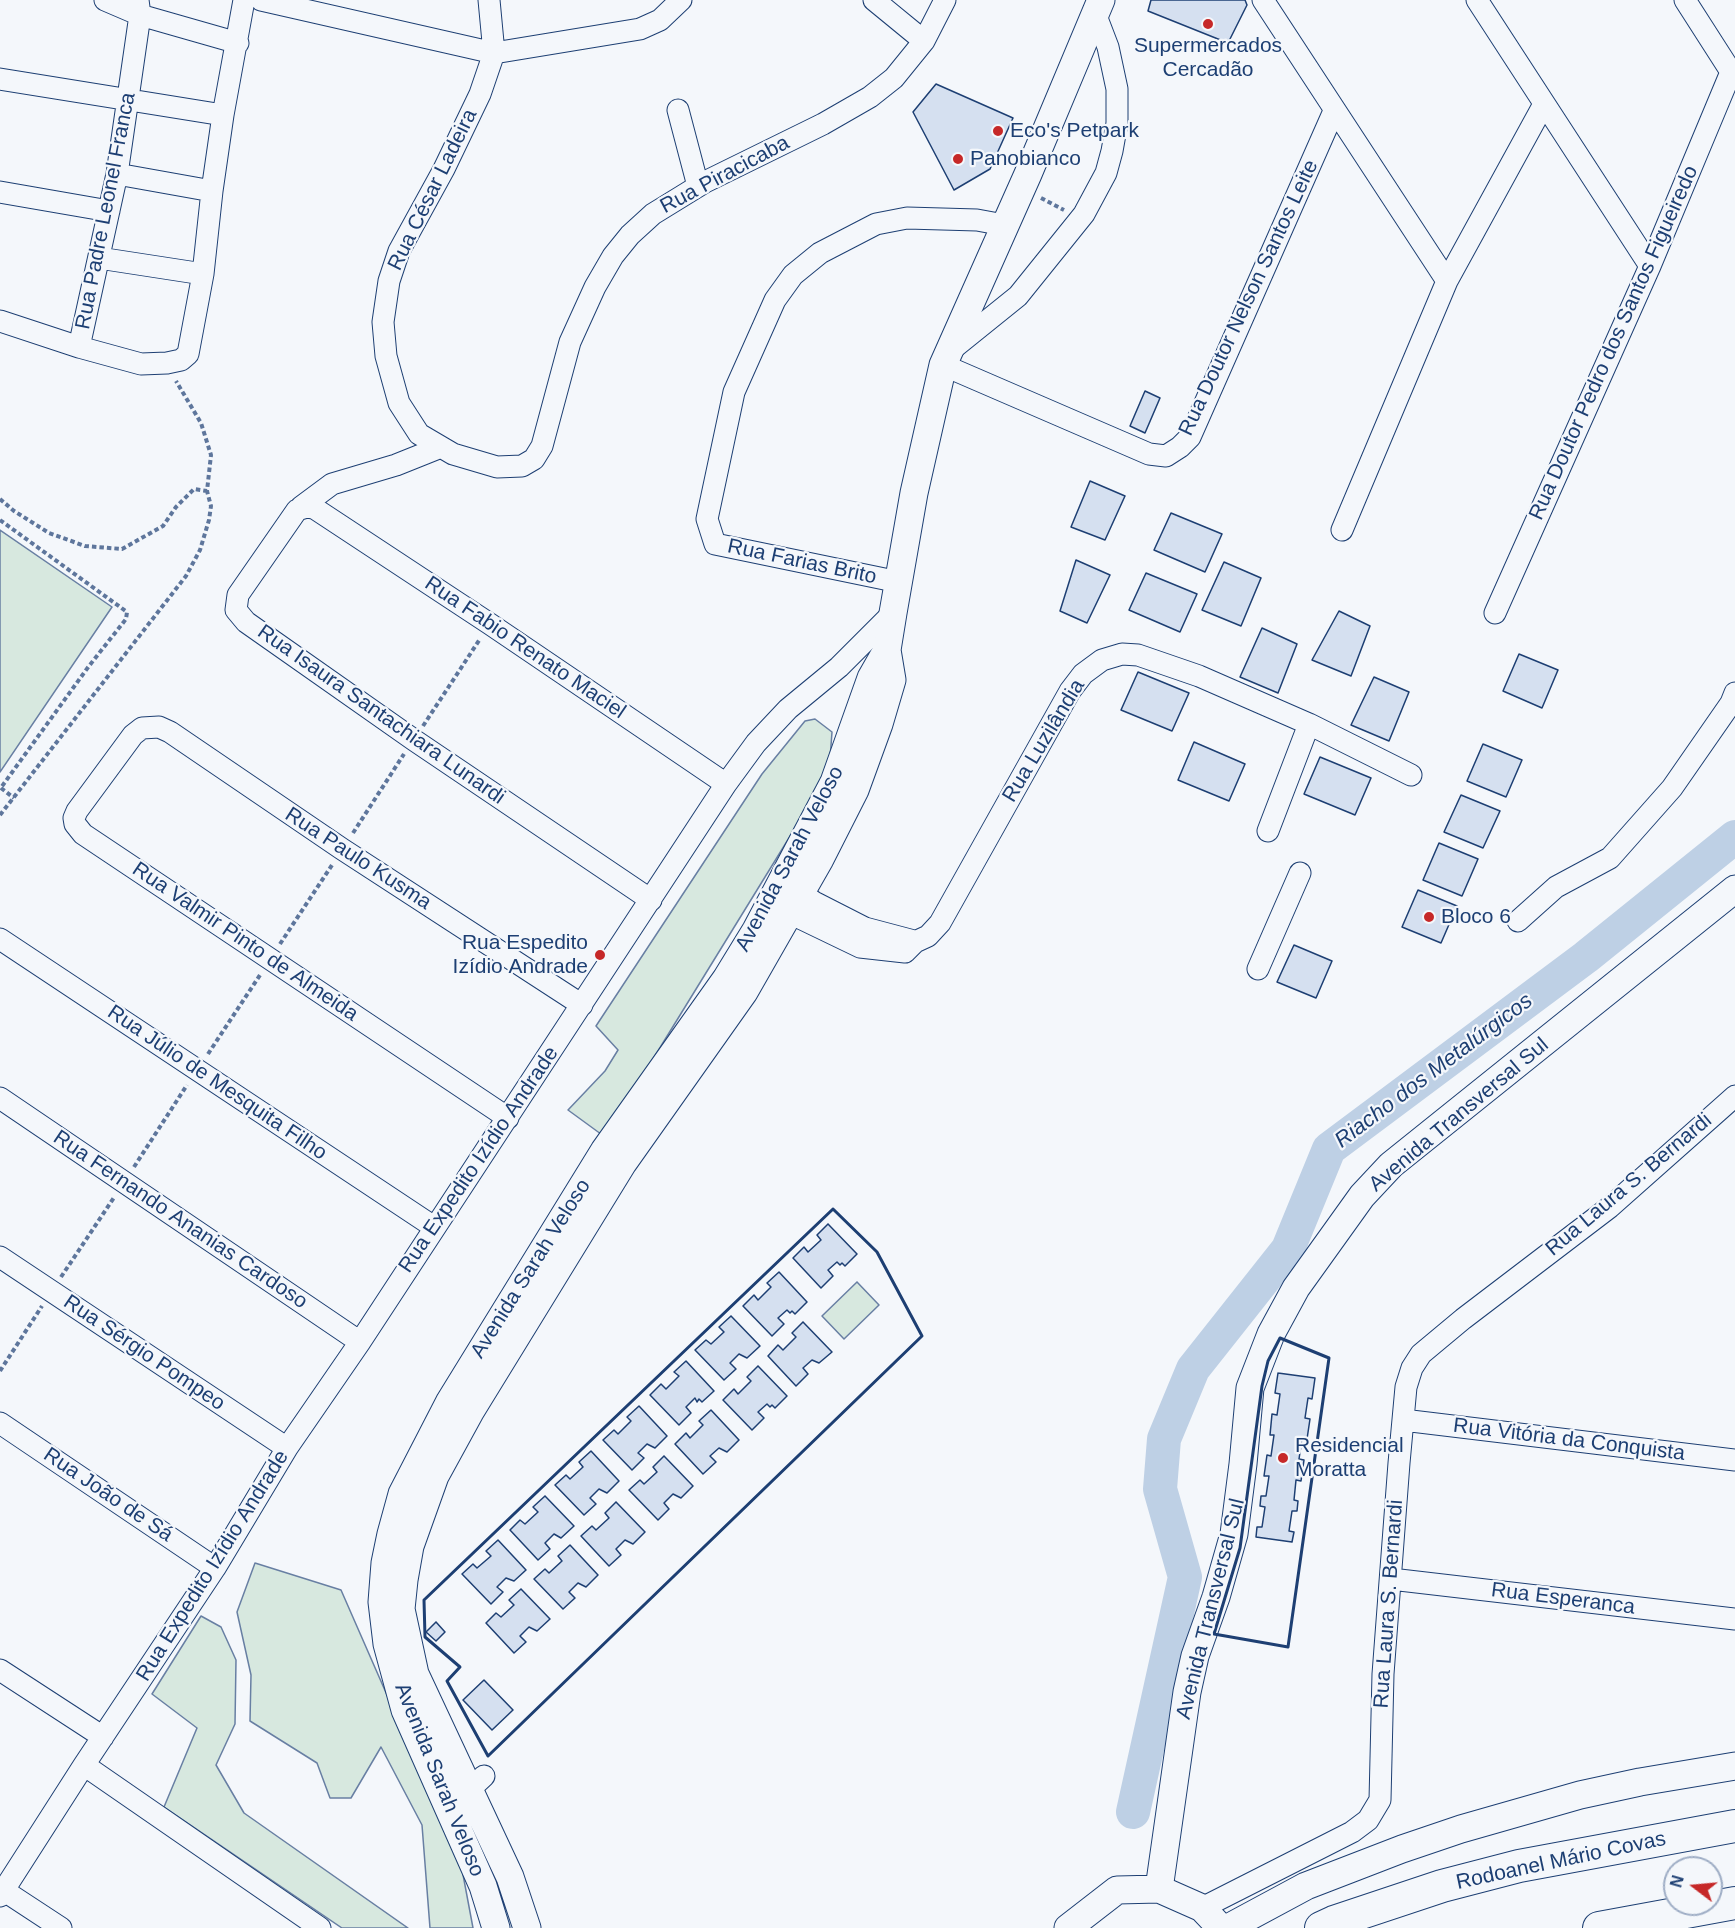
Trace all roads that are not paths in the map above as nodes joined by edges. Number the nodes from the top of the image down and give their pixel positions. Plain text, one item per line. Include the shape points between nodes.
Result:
1 (105, 0) edge
2 (244, 0) edge
3 (261, 0) edge
4 (489, 0) edge
5 (681, 0) edge
6 (874, 0) edge
7 (945, 0) edge
8 (1263, 0) edge
9 (1477, 0) edge
10 (1685, 0) edge
11 (139, 7) edge
12 (1098, 7) edge
13 (924, 41) junction
14 (238, 43) junction
15 (494, 53) junction
16 (1733, 75) edge
17 (0, 80) edge
18 (128, 99) junction
19 (1544, 104) junction
20 (678, 110) dead end
21 (1334, 111) junction
22 (224, 116) junction
23 (117, 174) junction
24 (698, 186) junction
25 (212, 191) junction
26 (0, 192) edge
27 (109, 212) junction
28 (1004, 225) junction
29 (99, 258) junction
30 (1650, 266) junction
31 (203, 274) junction
32 (1447, 281) junction
33 (0, 321) edge
34 (79, 347) junction
35 (946, 358) junction
36 (441, 447) junction
37 (497, 467) joint
38 (301, 507) junction
39 (1342, 530) dead end
40 (899, 582) junction
41 (893, 613) junction
42 (1495, 613) dead end
43 (1735, 693) edge
44 (1309, 724) junction
45 (133, 735) joint
46 (1411, 775) dead end
47 (726, 784) junction
48 (1268, 831) dead end
49 (1300, 873) dead end
50 (1735, 889) edge
51 (785, 897) junction
52 (651, 900) junction
53 (1518, 921) dead end
54 (0, 939) edge
55 (915, 942) junction
56 (1258, 969) dead end
57 (582, 1005) junction
58 (1735, 1096) edge
59 (0, 1098) edge
60 (508, 1118) junction
61 (434, 1227) junction
62 (0, 1257) edge
63 (360, 1342) junction
64 (1403, 1420) junction
65 (0, 1423) edge
66 (287, 1448) junction
67 (1735, 1460) edge
68 (215, 1568) junction
69 (1391, 1579) junction
70 (1735, 1619) edge
71 (0, 1670) edge
72 (102, 1737) junction
73 (84, 1765) junction
74 (1735, 1767) edge
75 (1735, 1826) edge
76 (1159, 1889) junction
77 (1, 1891) edge
78 (1735, 1903) edge
79 (1202, 1908) junction
80 (1328, 1925) edge
81 (61, 1928) edge
82 (320, 1928) edge
83 (496, 1928) edge
84 (527, 1928) edge
85 (1068, 1928) edge
86 (1221, 1928) edge
87 (1228, 1928) edge
88 (1599, 1928) edge

1 - 11 street
2 - 14 street
3 - 15 street
4 - 15 street, Rua César Ladeira
5 - 15 street via 660,20 640,29
6 - 13 street
7 - 13 street, Rua Piracicaba
8 - 21 street
9 - 19 street
10 - 16 street
11 - 14 street
11 - 18 street, Rua Padre Leonel Franca
12 - 28 main road, Avenida Sarah Veloso
12 - 35 street via 1117,88 1117,123 1106,173 1084,214 1018,297
13 - 24 street, Rua Piracicaba via 894,78 870,97
14 - 22 street
15 - 36 street, Rua César Ladeira via 480,94 399,251 388,281 382,322 386,356 399,403 419,434
16 - 30 street, Rua Doutor Pedro dos Santos Figueiredo
17 - 18 street
18 - 22 street
18 - 23 street, Rua Padre Leonel Franca
19 - 30 street
19 - 32 street
20 - 24 street
21 - 32 street
21 - 35 street, Rua Doutor Nelson Santos Leite via 1190,437 1166,456 1149,454
22 - 25 street
23 - 25 street
23 - 27 street, Rua Padre Leonel Franca
24 - 37 street, Rua Piracicaba via 653,214 613,256 570,342 542,446 534,459 522,466
25 - 31 street
26 - 27 street
27 - 29 street, Rua Padre Leonel Franca
28 - 35 main road, Avenida Sarah Veloso
28 - 40 street, Rua Farias Brito via 977,220 907,218 876,224 820,253 793,275 775,300 734,392 707,519 715,544
29 - 31 street
29 - 34 street, Rua Padre Leonel Franca
30 - 42 street, Rua Doutor Pedro dos Santos Figueiredo
31 - 34 street, Rua Padre Leonel Franca via 188,354 181,360 141,364
32 - 39 street
33 - 34 street
35 - 40 main road, Avenida Sarah Veloso via 914,493
36 - 37 street, Rua César Ladeira
36 - 38 street via 332,484
38 - 47 street, Rua Fabio Renato Maciel via 324,513
38 - 52 street, Rua Isaura Santachiara Lunardi via 238,595 239,615 414,740
40 - 41 main road, Avenida Sarah Veloso
41 - 47 street, Rua Expedito Izídio Andrade via 772,726
41 - 51 main road, Avenida Sarah Veloso via 887,650 892,680 855,790 820,859
43 - 53 street via 1672,788 1610,858 1556,887
44 - 46 street, Rua Luzilândia
44 - 48 street
44 - 55 street, Rua Luzilândia via 1199,676 1138,655 1122,654 1102,660 1083,674 1070,691 940,923 928,936
45 - 57 street, Rua Paulo Kusma via 149,727 170,732
45 - 60 street, Rua Valmir Pinto de Almeida via 77,811 77,828
47 - 52 street, Rua Expedito Izídio Andrade
49 - 56 street
50 - 76 main road, Avenida Transversal Sul via 1392,1165 1362,1196 1296,1288 1271,1334 1250,1388 1234,1533 1187,1692
51 - 55 street
51 - 55 street, Rua Luzilândia via 861,947 905,952
51 - 83 main road, Avenida Sarah Veloso via 604,1151 450,1401 402,1494 390,1534 382,1602 388,1650 405,1710 483,1886
51 - 84 main road, Avenida Sarah Veloso via 744,992 617,1173 470,1412 435,1476 410,1546 401,1609 415,1674 476,1783
52 - 57 street, Rua Expedito Izídio Andrade
54 - 61 street, Rua Júlio de Mesquita Filho
57 - 60 street, Rua Expedito Izídio Andrade
58 - 64 street, Rua Laura S. Bernardi via 1610,1207 1462,1318 1421,1354 1406,1387
59 - 63 street, Rua Fernando Ananias Cardoso
60 - 61 street, Rua Expedito Izídio Andrade
61 - 63 street, Rua Expedito Izídio Andrade
62 - 66 street, Rua Sérgio Pompeo
63 - 66 street, Rua Expedito Izídio Andrade
64 - 67 street, Rua Vitória da Conquista
64 - 69 street, Rua Laura S. Bernardi
65 - 68 street, Rua João de Sá
66 - 68 street, Rua Expedito Izídio Andrade
68 - 72 street, Rua Expedito Izídio Andrade
69 - 70 street, Rua Esperanca
69 - 79 street, Rua Laura S. Bernardi via 1383,1674 1382,1779 1375,1812 1352,1832
71 - 72 street
72 - 73 street, Rua Expedito Izídio Andrade
73 - 77 street, Rua Expedito Izídio Andrade
73 - 82 street
74 - 87 main road via 1640,1782 1520,1811 1402,1849 1306,1886
75 - 80 highway, Rodoanel Mário Covas via 1519,1866 1442,1886
76 - 79 main road
76 - 85 main road via 1117,1890
77 - 81 street
78 - 88 highway
79 - 86 main road

